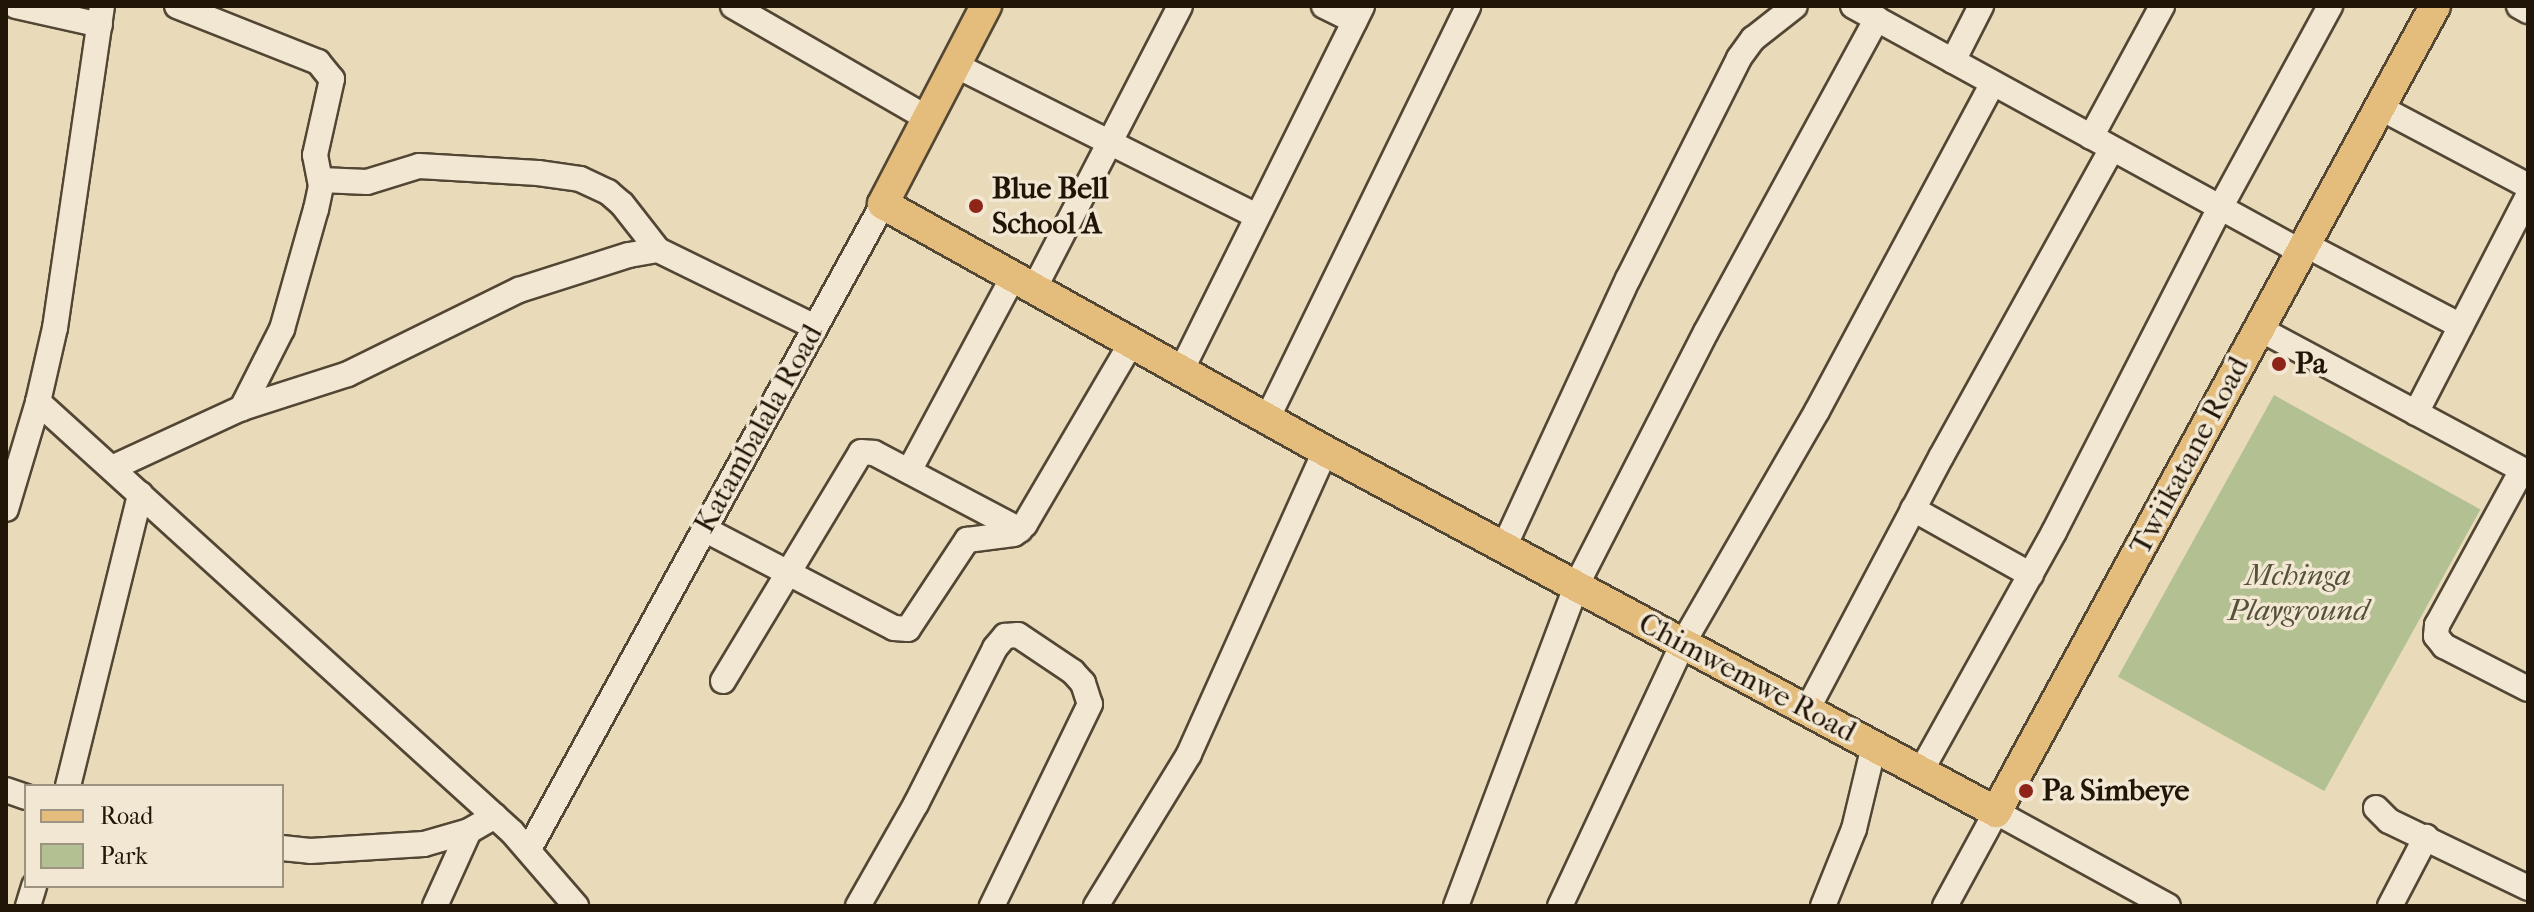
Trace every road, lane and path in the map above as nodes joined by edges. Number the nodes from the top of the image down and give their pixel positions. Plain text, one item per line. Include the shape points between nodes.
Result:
1 (16, 6) edge
2 (177, 6) edge
3 (733, 6) edge
4 (986, 6) edge
5 (1180, 6) edge
6 (1324, 6) edge
7 (1468, 6) edge
8 (1795, 6) edge
9 (1853, 6) edge
10 (1981, 6) edge
11 (2162, 6) edge
12 (2330, 6) edge
13 (2435, 6) edge
14 (2519, 6) edge
15 (2528, 11) edge
16 (1359, 14) edge
17 (101, 16) edge
18 (1877, 19) junction
19 (1953, 61) junction
20 (955, 65) junction
21 (1993, 83) junction
22 (2379, 107) junction
23 (927, 118) junction
24 (1109, 143) junction
25 (2102, 143) junction
26 (321, 180) junction
27 (2528, 186) edge
28 (2528, 196) edge
29 (883, 204) junction
30 (2220, 208) junction
31 (1257, 216) junction
32 (2302, 248) junction
33 (658, 250) junction
34 (1024, 283) junction
35 (2461, 326) junction
36 (815, 327) junction
37 (2258, 328) junction
38 (1131, 343) junction
39 (1181, 371) junction
40 (38, 402) junction
41 (242, 408) junction
42 (2416, 413) junction
43 (1267, 419) junction
44 (1325, 451) junction
45 (112, 468) junction
46 (909, 471) junction
47 (2525, 472) edge
48 (140, 494) junction
49 (6, 509) edge
50 (1913, 509) junction
51 (704, 529) junction
52 (1020, 530) junction
53 (1504, 547) junction
54 (787, 573) junction
55 (2031, 575) junction
56 (1576, 586) junction
57 (1683, 643) junction
58 (2524, 678) edge
59 (723, 681) dead end
60 (1807, 710) junction
61 (1874, 746) junction
62 (1921, 771) junction
63 (68, 784) edge
64 (2376, 808) dead end
65 (1996, 812) junction
66 (495, 816) junction
67 (469, 831) junction
68 (2426, 837) junction
69 (284, 848) edge
70 (529, 849) junction
71 (2528, 888) edge
72 (2154, 902) edge
73 (435, 906) edge
74 (576, 906) edge
75 (858, 906) edge
76 (992, 906) edge
77 (1096, 906) edge
78 (1456, 906) edge
79 (1560, 906) edge
80 (1823, 906) edge
81 (1945, 906) edge
82 (2390, 906) edge

1 - 17 street
2 - 26 street via 327,69 332,89 315,164
3 - 23 street
4 - 20 main road, Katambalala Road
5 - 24 street
6 - 16 street
7 - 43 street
8 - 53 street via 1753,39 1739,58 1628,279
9 - 18 street
10 - 19 street
11 - 25 street
12 - 30 street
13 - 22 main road, Twiikatane Road
14 - 15 street
16 - 31 street
17 - 40 street via 72,229
18 - 19 street
18 - 56 street via 1706,332
19 - 21 street
20 - 23 main road, Katambalala Road
20 - 24 street
21 - 25 street
21 - 57 street via 1817,411
22 - 27 street
22 - 32 main road, Twiikatane Road
23 - 29 main road, Katambalala Road
24 - 31 street
24 - 34 street
25 - 30 street
25 - 50 street
26 - 33 street via 367,182 419,166 580,179 622,204
26 - 41 street via 282,329
28 - 35 street
29 - 34 main road, Chimwemwe Road
29 - 36 street, Katambalala Road
30 - 32 street
30 - 55 street
31 - 39 street
32 - 35 street
32 - 37 main road, Twiikatane Road
33 - 36 street
33 - 41 street via 519,290 348,374
34 - 38 main road, Chimwemwe Road
34 - 46 street
35 - 42 street
36 - 51 street, Katambalala Road
37 - 42 street
37 - 65 main road, Twiikatane Road
38 - 39 main road, Chimwemwe Road
38 - 52 street
39 - 43 main road, Chimwemwe Road
40 - 45 street
40 - 49 street
41 - 45 street
42 - 47 street
43 - 44 main road, Chimwemwe Road
44 - 53 main road, Chimwemwe Road
44 - 77 street via 1189,754
45 - 48 street
46 - 52 street
46 - 54 street via 870,451 861,452
47 - 58 street via 2436,631 2444,646
48 - 63 street
48 - 66 street
50 - 55 street
50 - 60 street
51 - 54 street
51 - 70 street, Katambalala Road
52 - 54 street via 967,540 913,625 902,630
53 - 56 main road, Chimwemwe Road
54 - 59 street
55 - 62 street
56 - 57 main road, Chimwemwe Road
56 - 78 street
57 - 60 main road, Chimwemwe Road
57 - 79 street
60 - 61 main road, Chimwemwe Road
61 - 62 main road, Chimwemwe Road
61 - 80 street via 1854,829
62 - 65 main road, Chimwemwe Road
64 - 68 street via 2389,821
65 - 72 street, Chimwemwe Road
65 - 81 street, Twiikatane Road
66 - 67 street
66 - 70 street
67 - 69 street via 424,844
67 - 73 street
68 - 71 street
68 - 82 street
70 - 74 street
75 - 76 street via 995,648 1011,634 1073,672 1090,704

